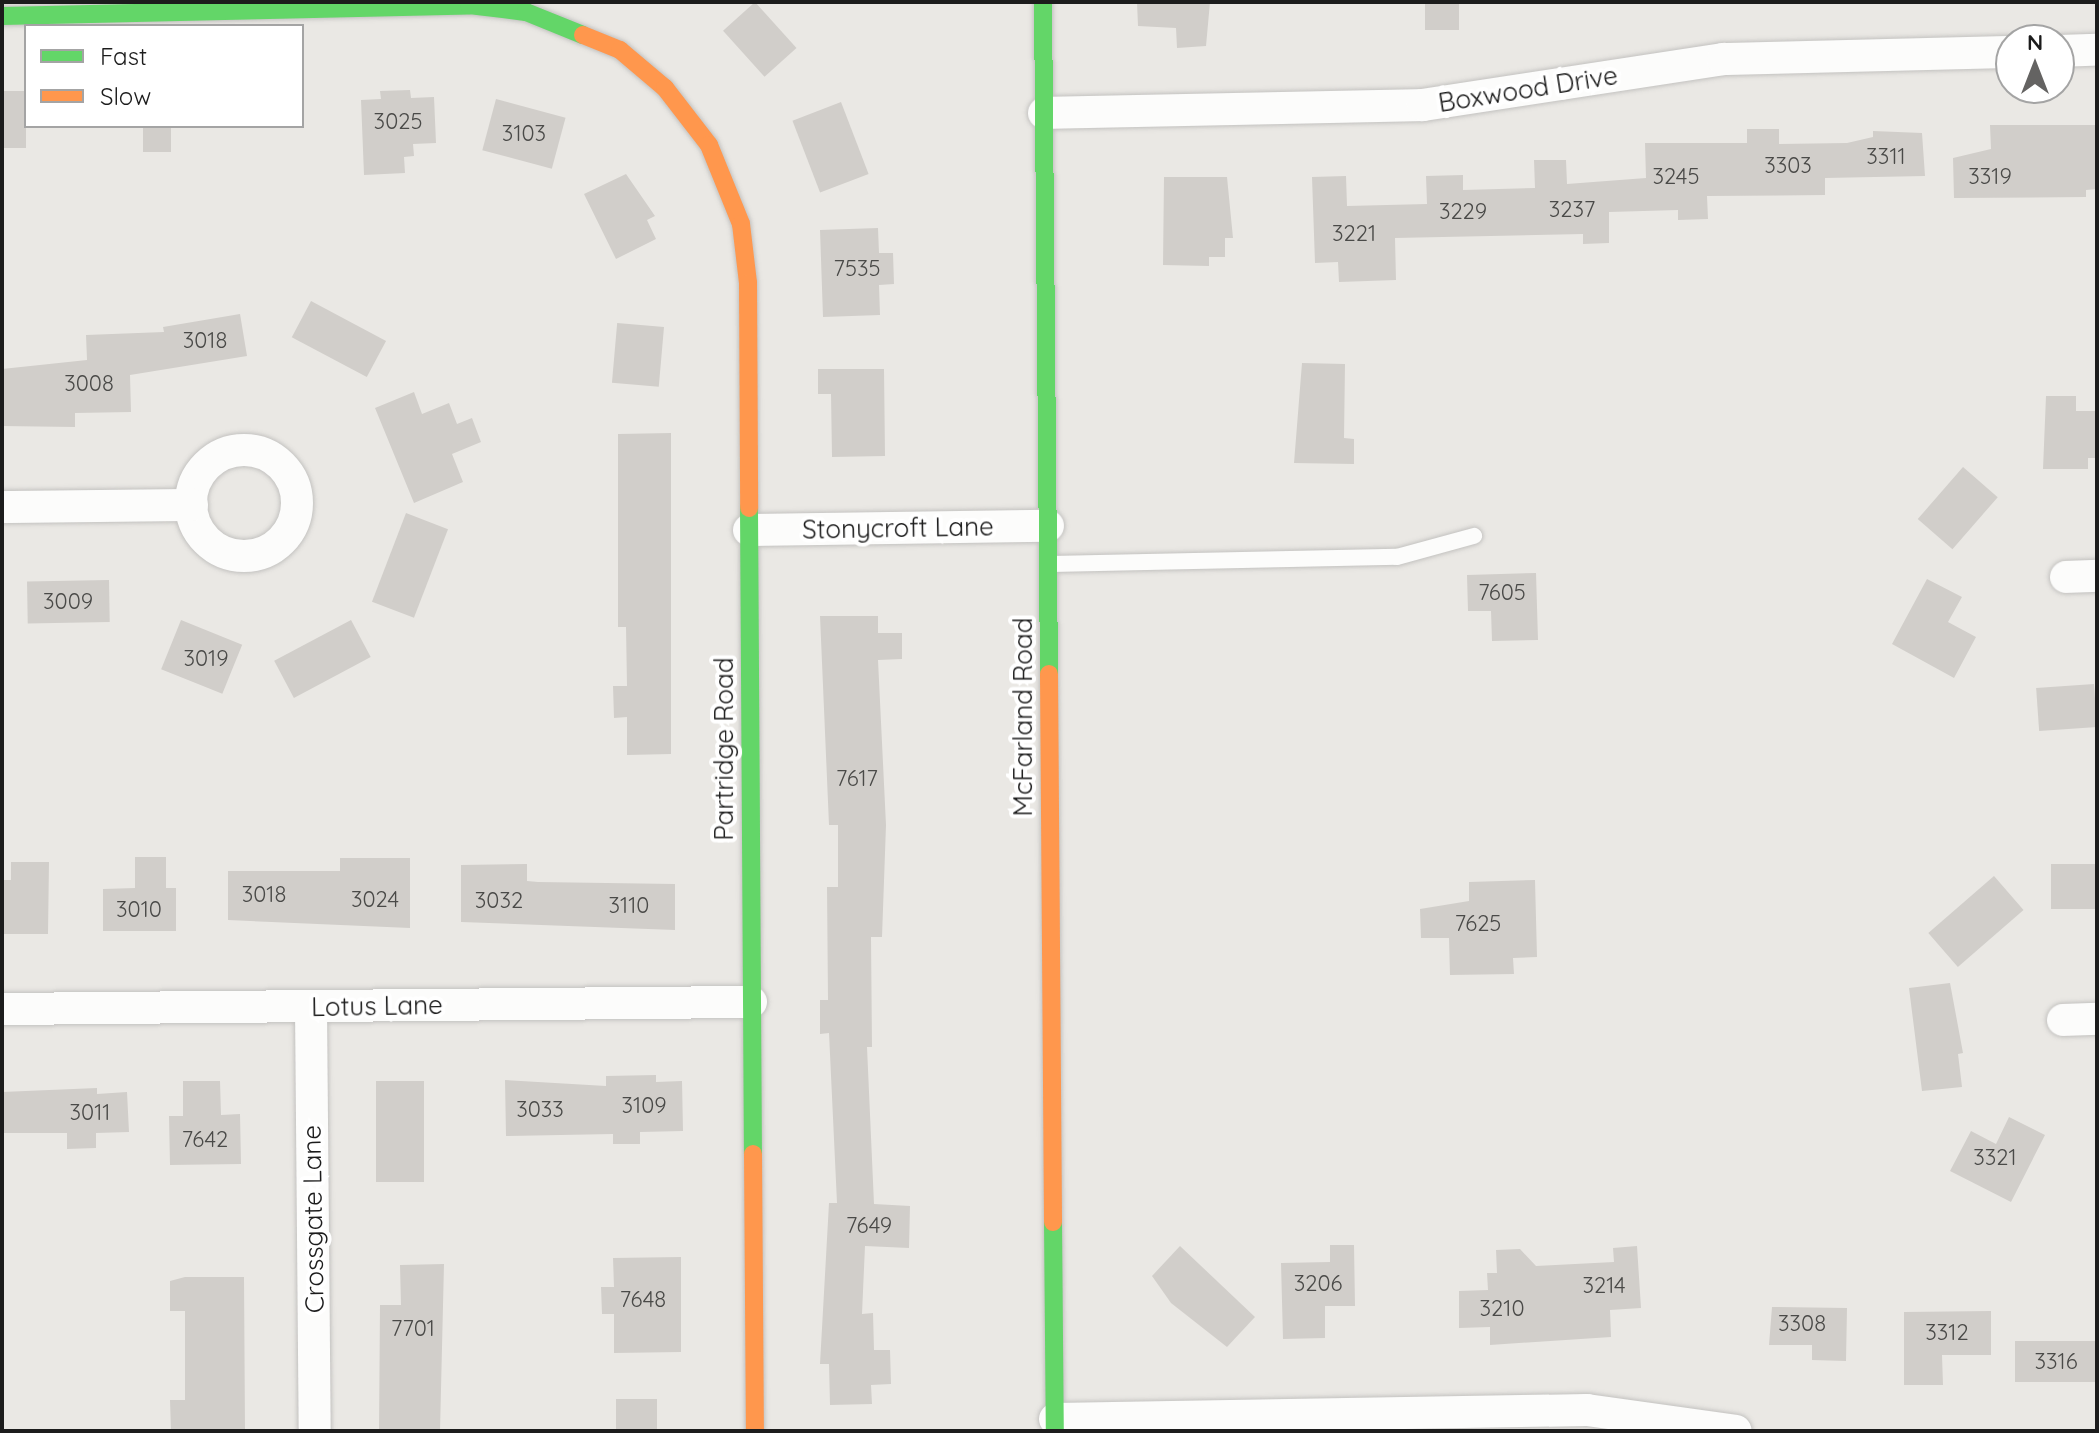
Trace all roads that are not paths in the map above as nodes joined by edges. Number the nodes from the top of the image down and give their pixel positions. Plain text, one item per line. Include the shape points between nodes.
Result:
1 (1043, 2) edge
2 (2, 16) edge
3 (2097, 50) edge
4 (2075, 51) edge
5 (1995, 52) edge
6 (1044, 113) junction
7 (192, 505) dead end
8 (2, 507) edge
9 (1048, 526) junction
10 (749, 530) junction
11 (1474, 536) dead end
12 (1048, 564) junction
13 (751, 1002) junction
14 (311, 1007) junction
15 (2, 1009) edge
16 (2097, 1019) edge
17 (2063, 1020) dead end
18 (1055, 1425) edge
19 (315, 1431) edge
20 (755, 1431) edge
21 (1736, 1431) edge

1 - 6 street, McFarland Road
2 - 10 street, Partridge Road via 497,7 554,19 594,36 665,88 709,145 744,238
3 - 4 street
5 - 6 street, Boxwood Drive via 1723,59 1423,105
6 - 9 street, McFarland Road
7 - 8 street
9 - 10 street, Stonycroft Lane
9 - 12 street, McFarland Road
10 - 13 street, Partridge Road
11 - 12 lane via 1397,557
12 - 18 street, McFarland Road
13 - 14 street, Lotus Lane
13 - 20 street, Partridge Road
14 - 15 street, Lotus Lane
14 - 19 street, Crossgate Lane
16 - 17 street
18 - 21 street via 1587,1410

